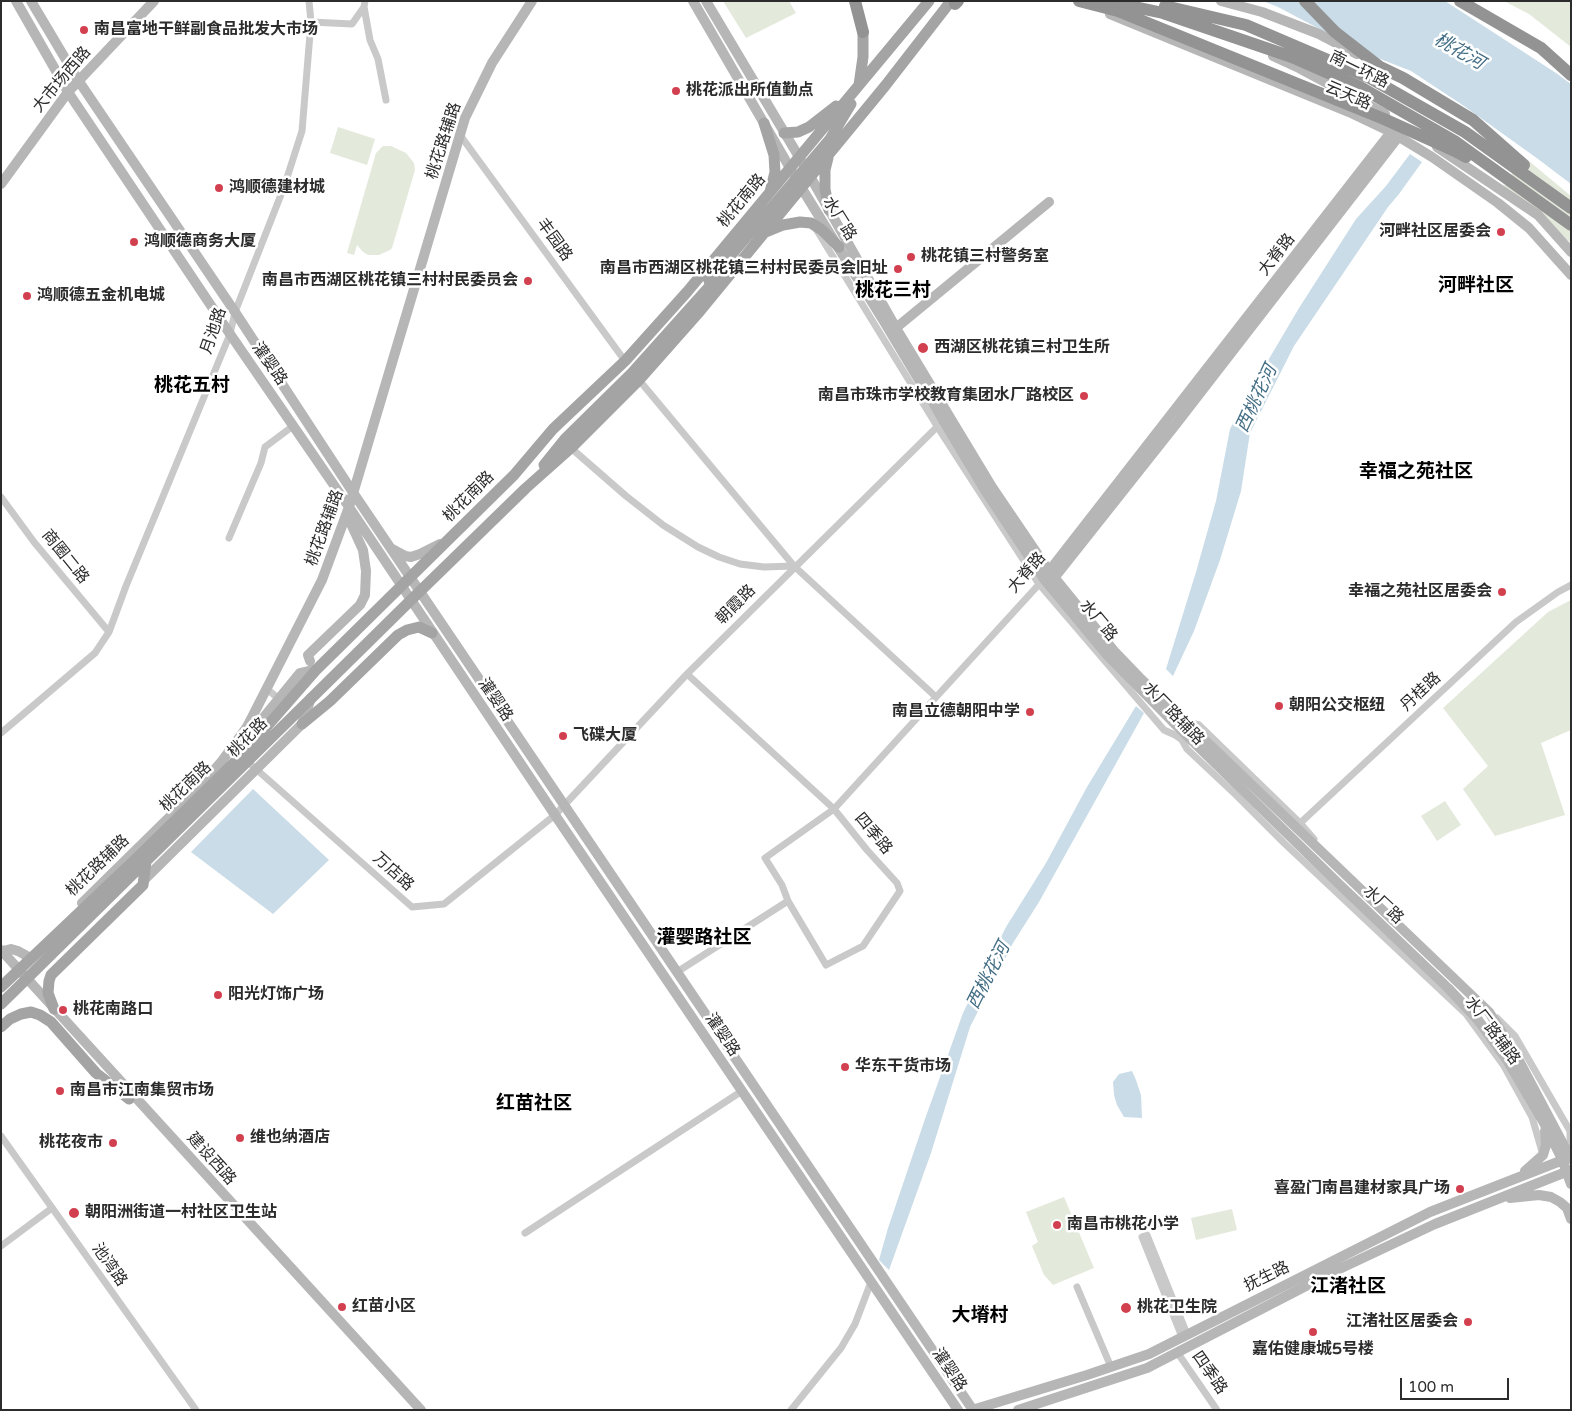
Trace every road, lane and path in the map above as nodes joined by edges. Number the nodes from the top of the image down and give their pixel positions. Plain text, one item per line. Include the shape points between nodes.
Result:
1 (16, 1) edge
2 (32, 1) edge
3 (154, 1) edge
4 (309, 1) edge
5 (532, 1) edge
6 (693, 1) edge
7 (706, 1) edge
8 (855, 1) edge
9 (928, 1) edge
10 (1079, 1) edge
11 (1106, 1) edge
12 (1120, 1) edge
13 (1146, 1) edge
14 (1221, 1) edge
15 (1305, 1) edge
16 (1460, 1) edge
17 (955, 2) edge
18 (364, 4) edge
19 (311, 22) junction
20 (863, 32) joint
21 (1380, 67) junction
22 (1571, 75) edge
23 (78, 80) junction
24 (68, 92) junction
25 (852, 94) junction
26 (386, 100) dead end
27 (764, 123) junction
28 (784, 132) junction
29 (460, 135) junction
30 (1398, 136) junction
31 (830, 153) junction
32 (799, 158) junction
33 (790, 168) junction
34 (810, 177) junction
35 (1, 184) edge
36 (801, 187) junction
37 (769, 194) junction
38 (1559, 198) junction
39 (1049, 202) dead end
40 (1549, 208) junction
41 (1571, 208) edge
42 (829, 210) junction
43 (813, 225) junction
44 (1571, 225) edge
45 (764, 232) junction
46 (839, 247) junction
47 (1571, 252) edge
48 (1571, 275) edge
49 (235, 312) junction
50 (895, 329) junction
51 (230, 334) junction
52 (625, 361) junction
53 (639, 380) junction
54 (943, 421) junction
55 (294, 426) junction
56 (566, 441) junction
57 (514, 475) junction
58 (354, 494) junction
59 (1, 497) edge
60 (348, 511) junction
61 (452, 537) junction
62 (229, 538) dead end
63 (389, 547) junction
64 (794, 566) junction
65 (410, 577) junction
66 (1047, 579) junction
67 (1571, 585) edge
68 (401, 586) junction
69 (420, 592) junction
70 (411, 600) junction
71 (110, 632) junction
72 (432, 633) junction
73 (314, 665) junction
74 (687, 674) junction
75 (267, 688) junction
76 (936, 697) junction
77 (311, 698) junction
78 (279, 699) junction
79 (302, 724) junction
80 (1, 732) edge
81 (252, 765) junction
82 (564, 806) junction
83 (834, 809) junction
84 (555, 815) junction
85 (1298, 825) junction
86 (143, 859) junction
87 (144, 880) junction
88 (788, 901) junction
89 (2, 953) edge
90 (27, 956) junction
91 (677, 972) junction
92 (19, 973) junction
93 (1, 979) edge
94 (1, 987) edge
95 (1, 1004) edge
96 (54, 1009) junction
97 (1, 1027) edge
98 (742, 1091) junction
99 (129, 1099) junction
100 (1544, 1123) junction
101 (1, 1136) edge
102 (1567, 1144) edge
103 (1543, 1155) junction
104 (1568, 1158) edge
105 (1569, 1171) edge
106 (1517, 1177) junction
107 (1571, 1184) edge
108 (1499, 1198) junction
109 (52, 1208) junction
110 (1571, 1219) edge
111 (525, 1233) dead end
112 (1, 1246) edge
113 (871, 1282) junction
114 (1077, 1287) dead end
115 (1184, 1335) junction
116 (1177, 1352) junction
117 (1111, 1367) junction
118 (196, 1410) edge
119 (414, 1410) edge
120 (420, 1410) edge
121 (791, 1410) edge
122 (958, 1410) edge
123 (972, 1410) edge
124 (1018, 1410) edge
125 (1218, 1410) edge

1 - 24 main road, 灌婴路
2 - 23 main road, 灌婴路
3 - 23 main road, 大市场西路
4 - 19 street, 月池路
5 - 29 main road, 桃花路辅路 via 492,64
6 - 27 main road, 水厂路
7 - 28 main road, 水厂路
8 - 20 highway
9 - 25 main road, 桃花南路
10 - 30 main road, 云天路 via 1349,112
10 - 40 highway via 1118,11 1384,119 1456,151
11 - 40 highway, 南一环路 via 1163,13 1292,57 1360,87 1456,142
12 - 47 main road, 云天路 via 1279,58 1412,129 1538,215
13 - 38 highway, 南一环路 via 1246,25 1370,78 1465,132
14 - 21 main road via 1262,12 1319,34
15 - 21 highway via 1335,32
16 - 22 highway via 1541,48
17 - 31 main road
17 - 56 main road via 880,81 695,304
18 - 19 street via 352,24
18 - 26 street
19 - 49 street, 月池路 via 302,131 284,187
20 - 56 main road via 860,81 854,100 830,139 693,300
21 - 38 highway via 1473,120
23 - 24 main road, 大市场西路
23 - 49 main road, 灌婴路
24 - 35 main road, 大市场西路
24 - 51 main road, 灌婴路
25 - 28 main road via 809,126 798,132
25 - 32 main road, 桃花南路
27 - 33 main road, 水厂路
27 - 37 main road via 774,155
28 - 32 main road, 水厂路
29 - 52 street, 丰园路
29 - 58 main road, 桃花路辅路
30 - 48 main road, 云天路 via 1498,203 1529,228
30 - 66 main road, 大脊路 via 1182,416
31 - 34 main road
31 - 42 main road via 825,170
32 - 33 main road, 桃花南路
32 - 34 main road, 水厂路
33 - 36 main road, 水厂路
33 - 37 main road, 桃花南路
34 - 36 main road
34 - 42 main road, 水厂路
36 - 45 main road
36 - 46 main road, 水厂路
37 - 52 main road, 桃花南路
38 - 41 highway, 南一环路
39 - 50 main road
40 - 44 highway, 南一环路
42 - 50 main road, 水厂路
43 - 45 main road via 800,222
43 - 46 main road
43 - 54 street
45 - 53 main road
46 - 50 main road, 水厂路
49 - 51 street, 月池路
49 - 58 main road, 灌婴路
50 - 54 main road, 水厂路
50 - 66 street, 水厂路辅路 via 1036,545
51 - 55 main road, 灌婴路
51 - 71 street, 月池路
52 - 57 main road, 桃花南路 via 553,429
53 - 56 main road
53 - 64 street
54 - 64 street, 朝霞路
54 - 66 main road, 水厂路 via 986,492
55 - 60 main road, 灌婴路
55 - 62 street via 265,447
56 - 57 main road
56 - 64 street via 626,496 698,547 740,564
56 - 69 main road, 桃花南路 via 526,488
57 - 61 main road, 桃花南路
58 - 60 main road, 桃花路辅路
58 - 63 main road, 灌婴路
59 - 71 street, 商圈二路 via 34,542
60 - 68 main road, 灌婴路
60 - 73 main road via 363,550 365,595 360,605 308,655
60 - 75 main road, 桃花路辅路 via 322,580
61 - 63 main road via 411,557
61 - 65 main road, 桃花南路
63 - 65 main road, 灌婴路
64 - 74 street, 朝霞路
64 - 76 street
65 - 68 main road, 桃花南路
65 - 69 main road, 灌婴路
66 - 76 street, 大脊路
66 - 85 main road, 水厂路 via 1184,720
66 - 100 main road, 水厂路 via 1114,663 1478,1020 1507,1060
66 - 103 street, 水厂路辅路 via 1158,724 1182,740 1187,749 1284,843 1466,1014 1504,1066 1532,1117
67 - 85 street, 丹桂路 via 1516,622
68 - 70 main road, 灌婴路
68 - 73 main road, 桃花南路
69 - 70 main road, 桃花南路
69 - 82 main road, 灌婴路
70 - 72 main road, 灌婴路
70 - 77 main road, 桃花路
71 - 80 street, 月池路 via 95,654
72 - 79 main road via 419,627 398,635
72 - 84 main road, 灌婴路
73 - 78 main road via 300,673
73 - 86 main road, 桃花南路 via 241,756
74 - 82 street, 朝霞路
74 - 83 street, 四季路
75 - 78 street
75 - 90 main road, 桃花路辅路 via 247,727 196,791
76 - 83 street, 大脊路
77 - 79 main road
77 - 81 main road, 桃花路
78 - 86 main road
79 - 81 main road
81 - 84 street, 万店路 via 412,907 444,904
81 - 86 main road, 桃花路
81 - 87 main road
82 - 84 street, 朝霞路
82 - 91 main road, 灌婴路
83 - 88 street, 大脊路 via 765,858
83 - 88 street, 四季路 via 897,883 900,891 862,946 826,965
84 - 98 main road, 灌婴路
85 - 102 main road, 水厂路 via 1489,1012
86 - 87 main road
86 - 92 main road, 桃花南路
87 - 96 main road via 143,885 51,975 48,993
88 - 91 street
89 - 90 main road via 11,949
89 - 92 main road, 建设西路
90 - 92 main road, 桃花路辅路
91 - 123 main road, 灌婴路
92 - 93 main road, 桃花路辅路
92 - 94 main road, 桃花南路
92 - 95 main road
92 - 96 main road, 建设西路
92 - 99 main road, 建设西路
96 - 120 main road, 建设西路
97 - 99 main road via 20,1014 31,1012 40,1015 51,1022 96,1072
98 - 111 street
98 - 113 main road, 灌婴路
99 - 119 main road, 建设西路
100 - 103 main road via 1547,1139
100 - 104 main road, 水厂路
101 - 109 street, 池湾路
102 - 104 main road, 水厂路
103 - 106 main road
104 - 105 main road, 水厂路
104 - 106 main road, 抚生路
105 - 107 main road, 水厂路
105 - 108 main road, 抚生路
106 - 115 main road, 抚生路 via 1430,1212
108 - 110 main road via 1551,1197 1567,1208
108 - 116 main road, 抚生路 via 1335,1271
109 - 112 street
109 - 118 street, 池湾路
113 - 121 street via 855,1324 841,1348
113 - 122 main road, 灌婴路
114 - 117 street
115 - 115 street via 1142,1237 1147,1235
115 - 117 main road, 抚生路 via 1149,1354
116 - 124 main road, 抚生路 via 1147,1368
116 - 125 street, 四季路
117 - 123 main road, 抚生路

